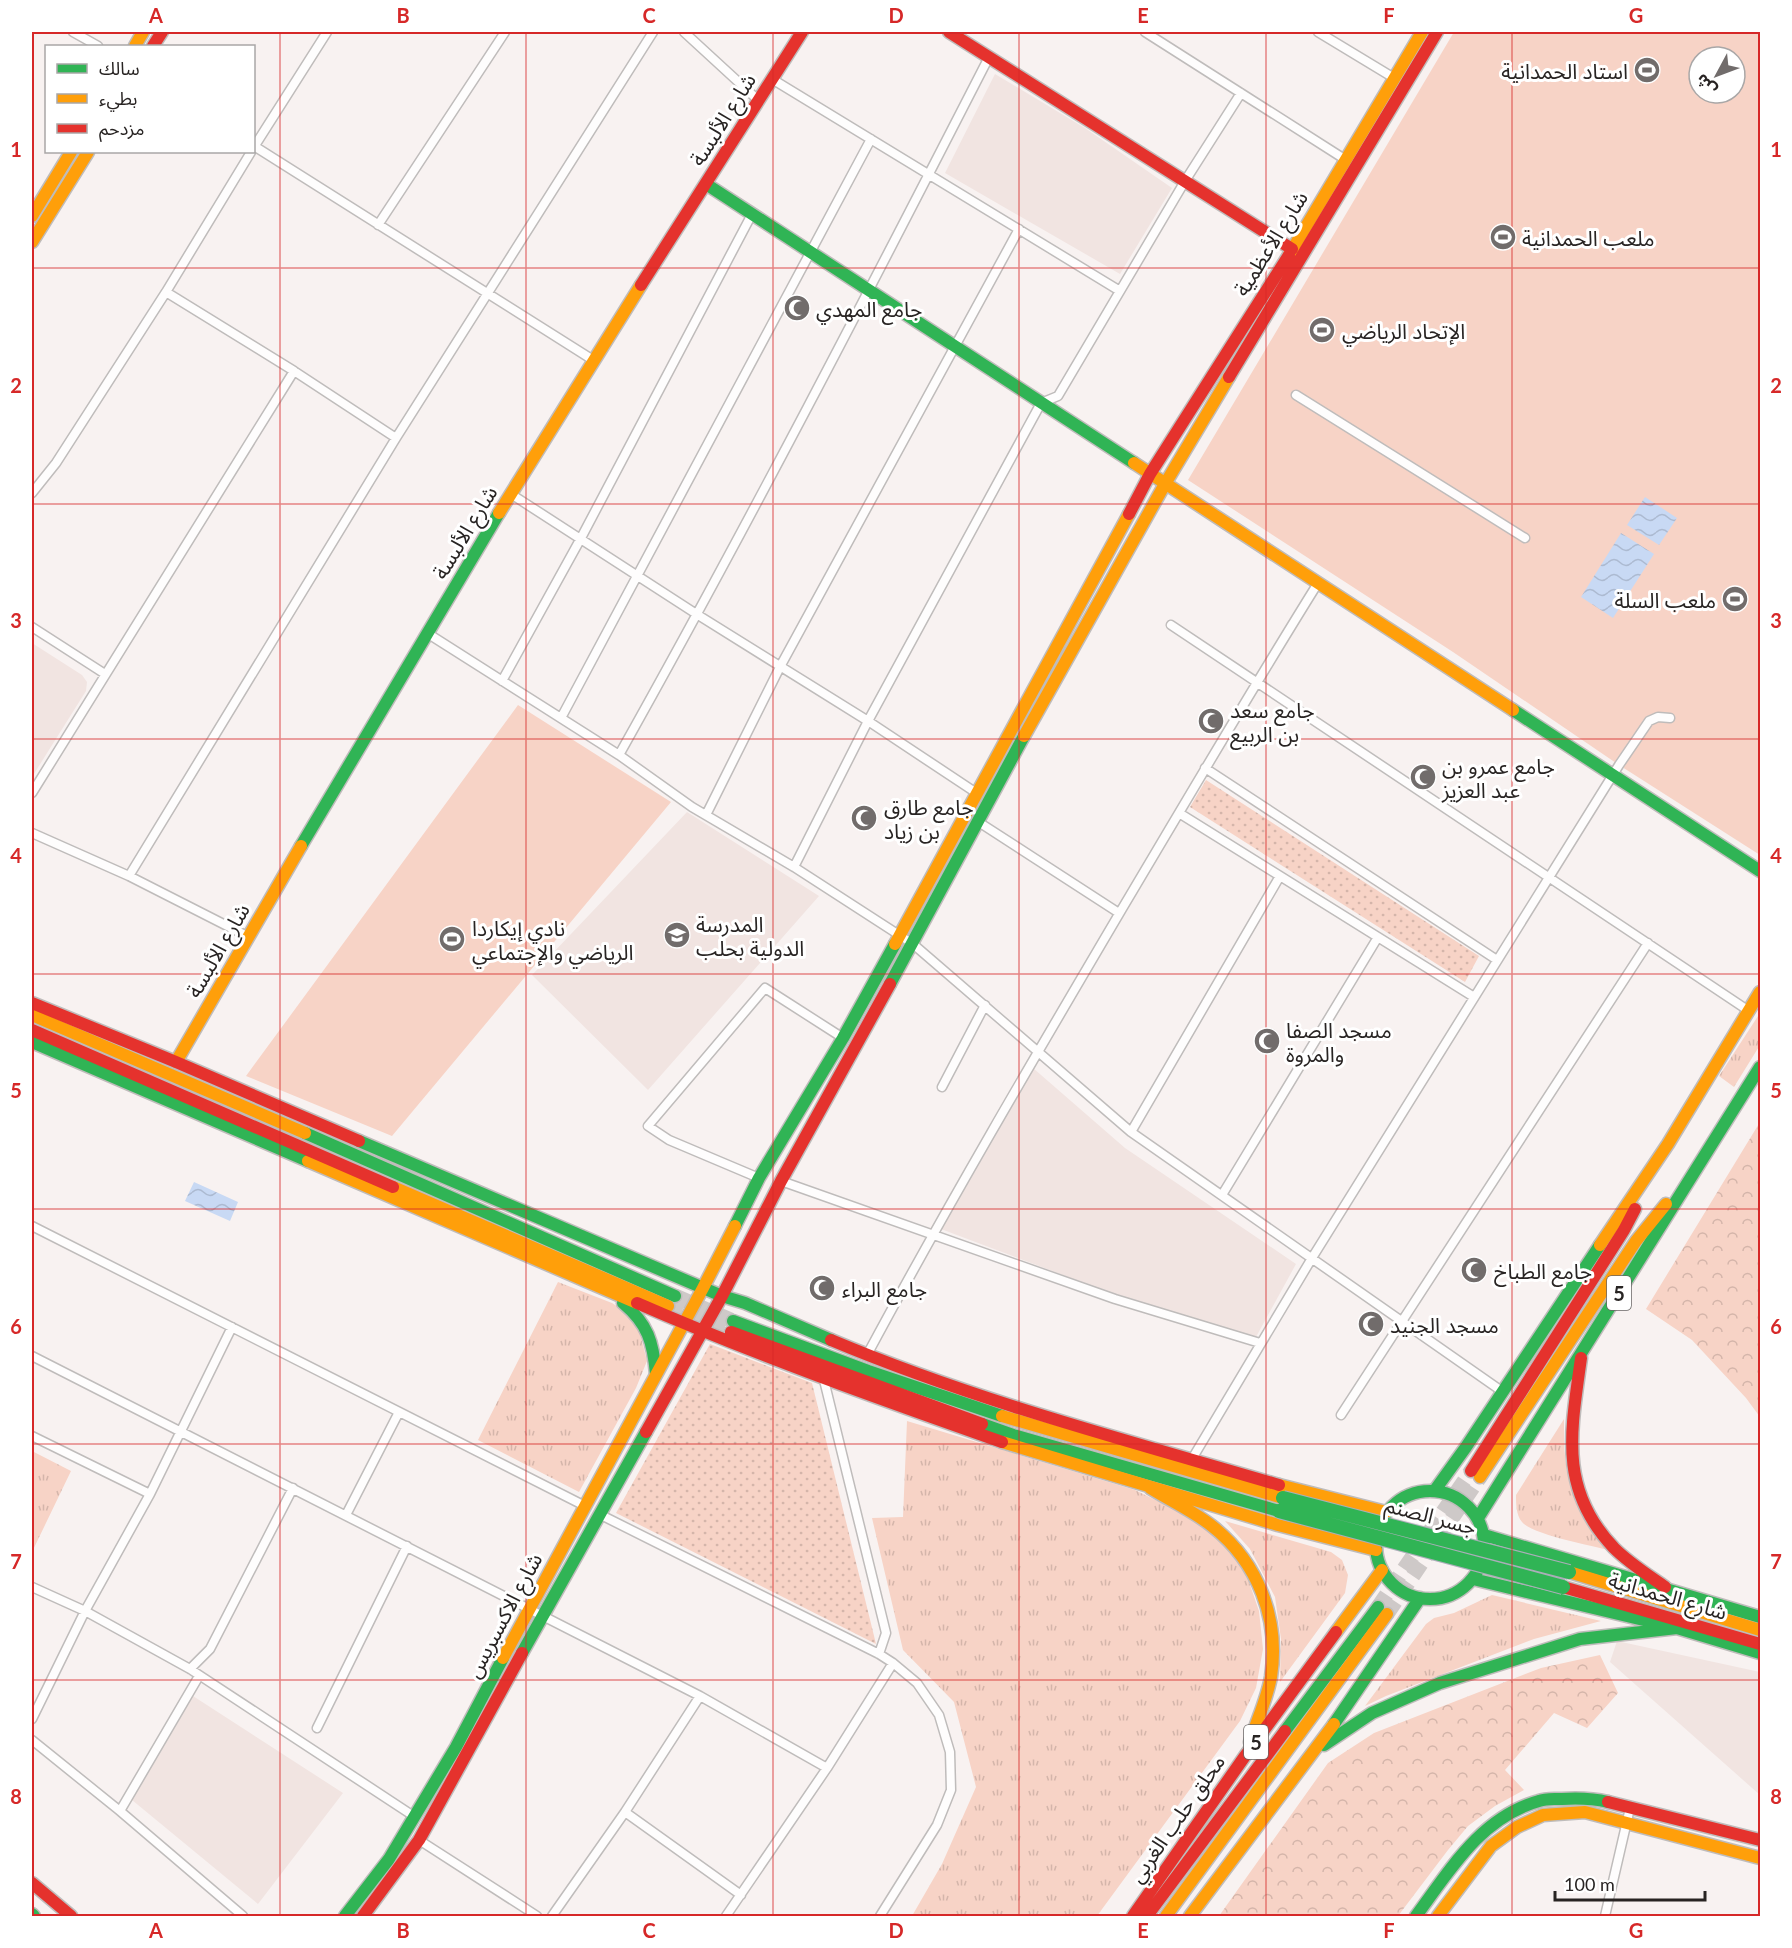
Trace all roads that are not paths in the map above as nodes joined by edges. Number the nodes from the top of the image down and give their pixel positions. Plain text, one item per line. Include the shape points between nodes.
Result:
1 (73, 32) edge
2 (144, 32) edge
3 (162, 32) edge
4 (327, 32) edge
5 (505, 32) edge
6 (653, 32) edge
7 (684, 32) edge
8 (802, 32) edge
9 (949, 32) edge
10 (1145, 32) edge
11 (1318, 32) edge
12 (1422, 32) edge
13 (1437, 32) edge
14 (96, 45) edge
15 (136, 45) edge
16 (154, 45) edge
17 (989, 57) junction
18 (1394, 78) junction
19 (772, 79) junction
20 (1241, 93) junction
21 (758, 100) junction
22 (871, 139) junction
23 (255, 145) edge
24 (255, 148) edge
25 (70, 153) edge
26 (87, 153) edge
27 (250, 153) edge
28 (1346, 160) junction
29 (929, 174) junction
30 (1185, 181) junction
31 (706, 184) junction
32 (752, 214) junction
33 (32, 216) edge
34 (378, 225) junction
35 (1019, 229) junction
36 (32, 242) edge
37 (1292, 249) junction
38 (811, 252) junction
39 (869, 290) junction
40 (1120, 291) junction
41 (166, 292) junction
42 (487, 293) junction
43 (955, 346) junction
44 (593, 360) junction
45 (294, 371) junction
46 (1296, 395) dead end
47 (1041, 403) junction
48 (396, 438) junction
49 (1150, 474) junction
50 (1165, 484) junction
51 (32, 493) edge
52 (511, 494) junction
53 (581, 538) junction
54 (1525, 538) dead end
55 (638, 575) junction
56 (1318, 583) junction
57 (698, 615) junction
58 (1171, 625) dead end
59 (32, 627) edge
60 (427, 633) junction
61 (781, 665) junction
62 (105, 674) junction
63 (502, 681) junction
64 (1256, 682) junction
65 (561, 718) junction
66 (1670, 718) dead end
67 (868, 721) junction
68 (619, 755) junction
69 (1205, 768) junction
70 (1613, 775) junction
71 (32, 793) edge
72 (978, 794) junction
73 (1179, 813) junction
74 (706, 815) junction
75 (977, 821) junction
76 (32, 832) edge
77 (794, 867) junction
78 (1761, 871) edge
79 (129, 876) junction
80 (1280, 876) junction
81 (1548, 877) junction
82 (1119, 914) junction
83 (900, 935) junction
84 (249, 937) junction
85 (1378, 938) junction
86 (1648, 943) junction
87 (913, 944) junction
88 (1497, 960) junction
89 (1761, 992) edge
90 (1474, 998) junction
91 (32, 1003) edge
92 (985, 1005) junction
93 (1749, 1011) junction
94 (32, 1015) edge
95 (32, 1030) edge
96 (843, 1038) junction
97 (32, 1042) edge
98 (1038, 1051) junction
99 (176, 1062) junction
100 (1761, 1067) edge
101 (942, 1087) dead end
102 (1131, 1132) junction
103 (1668, 1144) junction
104 (1708, 1153) junction
105 (759, 1178) junction
106 (781, 1182) junction
107 (1222, 1195) junction
108 (32, 1226) edge
109 (932, 1234) junction
110 (1312, 1258) junction
111 (703, 1288) junction
112 (604, 1289) junction
113 (722, 1296) junction
114 (1402, 1321) junction
115 (684, 1324) junction
116 (232, 1327) junction
117 (702, 1331) junction
118 (1260, 1343) junction
119 (1581, 1353) junction
120 (867, 1355) junction
121 (32, 1356) edge
122 (656, 1374) junction
123 (823, 1376) junction
124 (1503, 1392) junction
125 (399, 1412) junction
126 (1341, 1414) dead end
127 (1019, 1415) junction
128 (181, 1431) junction
129 (32, 1436) edge
130 (1012, 1440) junction
131 (1192, 1459) junction
132 (293, 1488) junction
133 (1150, 1488) junction
134 (1435, 1490) junction
135 (150, 1494) junction
136 (1281, 1504) junction
137 (585, 1506) junction
138 (1386, 1512) junction
139 (599, 1514) junction
140 (346, 1515) junction
141 (1478, 1518) junction
142 (1484, 1535) junction
143 (407, 1546) junction
144 (1376, 1550) junction
145 (1382, 1570) junction
146 (1569, 1572) joint
147 (1473, 1579) junction
148 (32, 1587) edge
149 (1563, 1587) joint
150 (1665, 1587) junction
151 (1420, 1599) junction
152 (529, 1608) junction
153 (85, 1611) junction
154 (543, 1615) junction
155 (1761, 1617) edge
156 (1677, 1628) junction
157 (1761, 1630) edge
158 (1761, 1644) edge
159 (1761, 1653) edge
160 (879, 1654) junction
161 (893, 1663) junction
162 (190, 1669) junction
163 (199, 1676) junction
164 (700, 1696) junction
165 (32, 1719) edge
166 (318, 1728) dead end
167 (32, 1740) edge
168 (1316, 1750) junction
169 (1245, 1756) junction
170 (827, 1768) junction
171 (1630, 1808) junction
172 (120, 1811) junction
173 (625, 1812) junction
174 (415, 1817) junction
175 (1626, 1823) junction
176 (419, 1839) junction
177 (1761, 1840) edge
178 (1761, 1858) edge
179 (32, 1883) edge
180 (741, 1894) junction
181 (71, 1917) edge
182 (243, 1917) edge
183 (345, 1917) edge
184 (363, 1917) edge
185 (537, 1917) edge
186 (552, 1917) edge
187 (726, 1917) edge
188 (880, 1917) edge
189 (1133, 1917) edge
190 (1147, 1917) edge
191 (1167, 1917) edge
192 (1190, 1917) edge
193 (1416, 1917) edge
194 (1438, 1917) edge
195 (1605, 1917) edge

1 - 14 street
2 - 15 main road
3 - 16 main road
4 - 23 street
5 - 34 street
6 - 42 street
7 - 21 street
8 - 19 main road, شارع الألبسة
9 - 17 main road
10 - 20 street
11 - 18 street
12 - 18 main road, شارع الأعظمية
13 - 50 main road
17 - 29 street
17 - 30 main road
18 - 28 main road, شارع الأعظمية
19 - 21 main road, شارع الألبسة
19 - 22 street
20 - 28 street
20 - 30 street
21 - 31 main road, شارع الألبسة
22 - 29 street
22 - 38 street
24 - 34 street
25 - 33 main road
26 - 36 main road
27 - 41 street
28 - 37 main road, شارع الأعظمية
29 - 35 street
29 - 39 street
30 - 37 main road
30 - 40 street
31 - 32 main road
31 - 44 main road, شارع الألبسة
32 - 38 main road
32 - 53 street
34 - 42 street
35 - 40 street
35 - 43 street
37 - 49 main road, شارع الأعظمية
38 - 39 main road
38 - 55 street
39 - 43 main road
39 - 57 street
40 - 47 street via 1058,396
41 - 45 street
41 - 51 street via 56,463
42 - 44 street
42 - 48 street
43 - 47 main road
43 - 61 street
44 - 52 main road, شارع الألبسة
45 - 48 street
45 - 62 street
46 - 54 street
47 - 49 main road
47 - 67 street
48 - 79 street
49 - 50 main road
49 - 72 main road, شارع الأعظمية
50 - 56 main road
50 - 75 main road
52 - 53 street
52 - 60 main road, شارع الألبسة
53 - 55 street
53 - 63 street
55 - 57 street
55 - 65 street
56 - 64 street
56 - 70 main road
57 - 61 street
57 - 68 street
58 - 64 street
59 - 62 street
60 - 63 street
60 - 84 main road, شارع الألبسة
61 - 67 street
61 - 74 street
62 - 71 street
63 - 65 street
64 - 69 street
64 - 81 street
65 - 68 street
66 - 70 street via 1649,721
67 - 72 street
67 - 77 street
68 - 74 street
69 - 73 street
69 - 88 street
70 - 78 main road
70 - 81 street
72 - 83 main road, شارع الأعظمية
73 - 80 street
73 - 82 street
74 - 77 street
75 - 82 street
75 - 87 main road
76 - 79 street
77 - 83 street
79 - 84 street
80 - 85 street
80 - 102 street
81 - 86 street
81 - 88 street
82 - 98 street
83 - 87 street
83 - 96 main road, شارع الاكسبريس
84 - 99 main road, شارع الألبسة
85 - 90 street
85 - 107 street
86 - 93 street
86 - 114 street
87 - 92 street
87 - 106 main road
88 - 90 street
89 - 93 main road, 5
90 - 110 street
91 - 99 main road
92 - 98 street
92 - 101 street
93 - 103 main road, 5
94 - 95 main road via 237,1103 671,1301
96 - 105 main road, شارع الاكسبريس
96 - 105 street via 765,988 648,1126 669,1140
97 - 112 main road
98 - 102 street
98 - 109 street
99 - 111 main road
100 - 104 main road, 5
102 - 107 street
103 - 104 main road, 5 via 1624,1230 1476,1474 1636,1241
103 - 124 main road, 5
104 - 119 main road, 5
105 - 111 main road, شارع الاكسبريس
106 - 109 street
106 - 113 main road
107 - 110 street
108 - 116 street
109 - 118 street via 1115,1299
109 - 120 street
110 - 114 street
110 - 118 street
111 - 113 main road
111 - 115 main road, شارع الاكسبريس
112 - 115 main road
112 - 122 main road via 644,1324 654,1349
113 - 117 main road
113 - 120 main road
114 - 124 street
114 - 126 street
115 - 117 main road
115 - 122 main road, شارع الاكسبريس
116 - 125 street
116 - 128 street
117 - 123 main road
117 - 139 main road
118 - 131 street
119 - 141 main road, 5
119 - 150 main road via 1571,1435 1576,1488 1602,1535
120 - 127 main road
121 - 128 street
122 - 137 main road, شارع الاكسبريس
123 - 130 main road via 894,1404
123 - 160 street via 886,1633
124 - 134 main road, 5
125 - 137 street
125 - 140 street
127 - 130 main road via 732,1326
127 - 131 main road
127 - 136 main road
128 - 132 street
128 - 135 street
129 - 135 street
130 - 133 main road
130 - 136 main road
131 - 138 main road
132 - 140 street
132 - 162 street via 210,1650
133 - 144 main road
133 - 169 main road via 1226,1537 1248,1563 1264,1594 1273,1628 1273,1662
134 - 138 main road via 1412,1493
134 - 141 main road via 1455,1496
135 - 153 street
136 - 146 main road, جسر الصنم, bridge
136 - 149 main road, جسر الصنم, bridge
137 - 152 main road, شارع الاكسبريس
138 - 144 main road via 1377,1534
139 - 154 main road
139 - 160 street
140 - 143 street
141 - 142 main road
142 - 147 main road via 1481,1566
142 - 150 main road
143 - 152 street
143 - 166 street
144 - 145 main road
145 - 151 main road via 1398,1589
145 - 169 main road, محلق حلب الغربي / 5
146 - 157 main road, شارع الحمدانية
147 - 151 main road via 1449,1596
147 - 156 main road
148 - 153 street
149 - 158 main road, شارع الحمدانية
150 - 155 main road
151 - 168 main road
152 - 154 street
152 - 174 main road, شارع الاكسبريس
153 - 162 street
153 - 165 street
154 - 164 street
154 - 176 main road
156 - 159 main road
156 - 168 main road via 1580,1639 1440,1683 1372,1713
160 - 161 street
161 - 170 street
161 - 188 street via 917,1683 939,1715 950,1752 951,1790 937,1824
162 - 163 street
163 - 172 street
163 - 174 street
164 - 170 street
164 - 173 street
167 - 172 street
168 - 192 main road
169 - 189 main road, محلق حلب الغربي / 5
170 - 180 street
171 - 175 street
171 - 177 main road
171 - 193 main road via 1588,1797 1540,1800 1507,1814 1461,1855
172 - 182 street
173 - 180 street
173 - 186 street
174 - 183 main road, شارع الاكسبريس
175 - 178 main road
175 - 194 main road via 1586,1812 1543,1815 1517,1827 1491,1846
175 - 195 street
176 - 184 main road
176 - 185 street
179 - 181 main road
180 - 187 street
190 - 191 main road via 1382,1610

